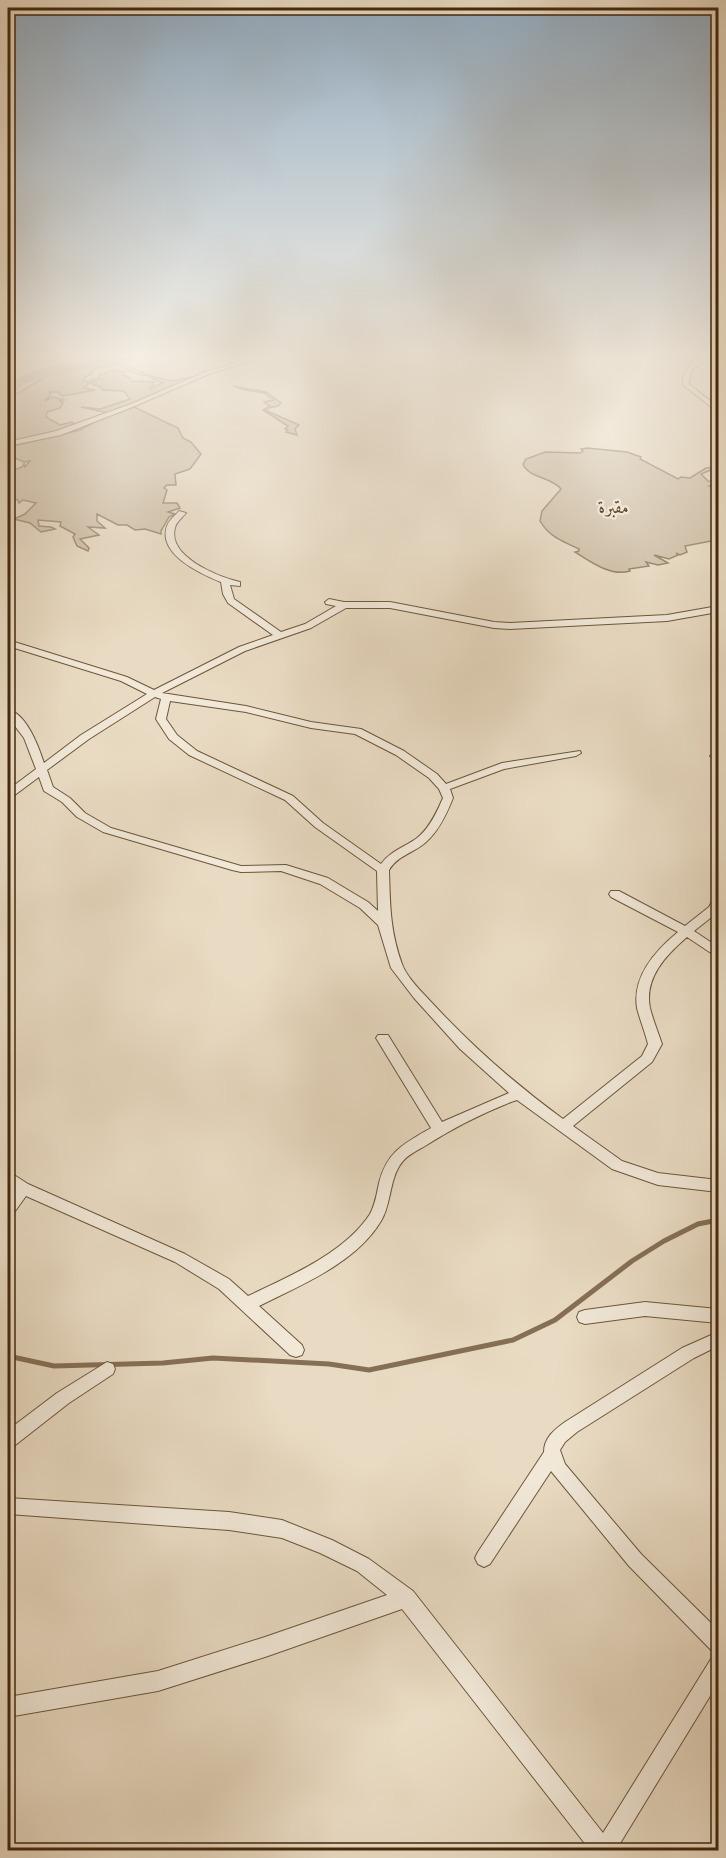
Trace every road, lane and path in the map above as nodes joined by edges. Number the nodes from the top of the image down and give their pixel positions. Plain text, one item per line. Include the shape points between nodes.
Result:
1 (182, 513) dead end
2 (225, 582) junction
3 (237, 584) dead end
4 (329, 602) dead end
5 (344, 605) junction
6 (718, 609) edge
7 (279, 635) junction
8 (8, 644) edge
9 (153, 694) junction
10 (166, 698) junction
11 (8, 712) edge
12 (576, 753) dead end
13 (42, 770) junction
14 (444, 788) junction
15 (8, 795) edge
16 (383, 870) junction
17 (615, 894) dead end
18 (718, 901) edge
19 (384, 923) junction
20 (686, 931) junction
21 (718, 952) edge
22 (383, 1038) dead end
23 (519, 1094) junction
24 (563, 1126) junction
25 (439, 1129) junction
26 (8, 1177) edge
27 (718, 1186) edge
28 (23, 1188) junction
29 (8, 1210) edge
30 (246, 1305) junction
31 (718, 1316) edge
32 (585, 1317) dead end
33 (718, 1339) edge
34 (296, 1350) dead end
35 (107, 1369) dead end
36 (8, 1440) edge
37 (551, 1456) junction
38 (8, 1506) edge
39 (484, 1558) dead end
40 (406, 1598) junction
41 (718, 1643) edge
42 (718, 1666) edge
43 (8, 1707) edge
44 (604, 1851) edge

1 - 2 street via 169,529 172,544 191,564
2 - 3 street
2 - 7 street via 231,601
4 - 5 street
5 - 6 street via 390,605 510,626 667,618
5 - 7 street via 308,626
7 - 9 street via 222,658
8 - 9 street via 41,657 126,679
9 - 10 street
9 - 13 street
10 - 14 street via 357,731 400,753 434,776
10 - 16 street via 162,719 173,737 193,753 289,798 319,825
11 - 13 street via 33,745
12 - 14 street via 502,766
13 - 15 street
13 - 19 street via 53,794 107,830 242,869 292,869 333,886
14 - 16 street via 448,798 440,817 422,840 388,862
16 - 19 street
17 - 20 street
18 - 20 street via 714,909
19 - 23 street via 397,968 418,995 465,1046
20 - 21 street
20 - 24 street via 670,943 646,978 642,1003 655,1044 647,1059
22 - 25 street
23 - 24 street
23 - 25 street
24 - 27 street via 617,1165 658,1179
25 - 30 street via 398,1156 375,1218 353,1240 301,1278
26 - 28 street
28 - 29 street
28 - 30 street via 180,1258 224,1284
30 - 34 street
31 - 32 street via 645,1309
33 - 37 street via 688,1353 571,1427 556,1438
35 - 36 street
37 - 39 street
37 - 41 street via 635,1560
38 - 40 street via 229,1521 282,1529 363,1565
40 - 43 street via 158,1681
40 - 44 street
42 - 44 street

